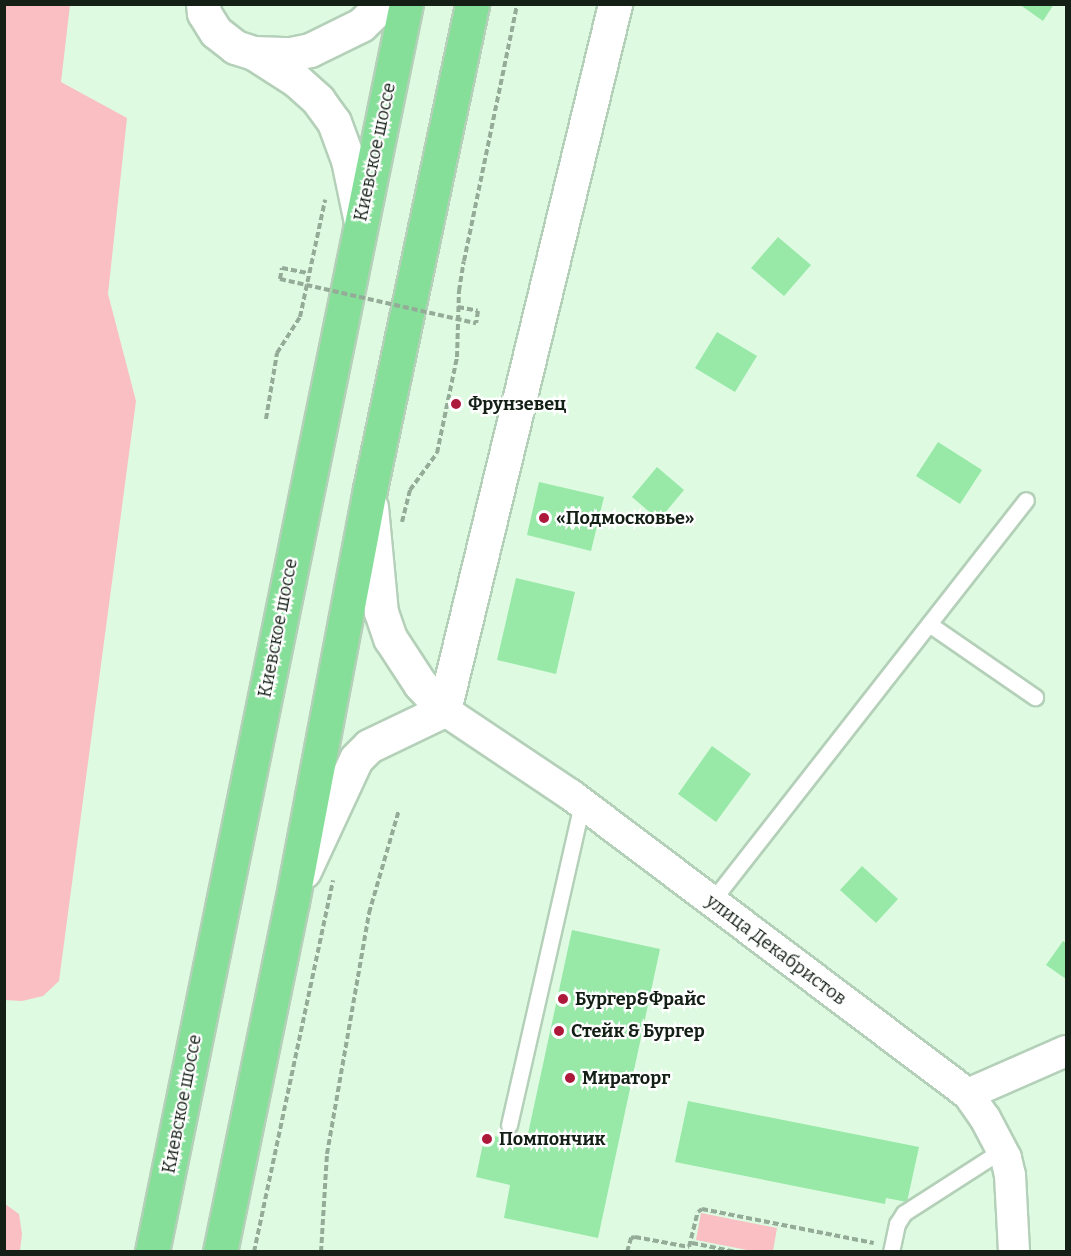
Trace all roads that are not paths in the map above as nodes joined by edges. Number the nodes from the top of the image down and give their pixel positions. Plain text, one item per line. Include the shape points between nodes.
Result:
1 (203, 4) edge
2 (383, 4) edge
3 (406, 4) edge
4 (471, 4) edge
5 (615, 4) edge
6 (254, 53) junction
7 (361, 222) junction
8 (370, 489) junction
9 (1026, 500) dead end
10 (929, 624) junction
11 (457, 657) junction
12 (406, 666) junction
13 (1035, 697) dead end
14 (444, 710) junction
15 (582, 804) junction
16 (712, 901) junction
17 (292, 902) junction
18 (1066, 1051) edge
19 (968, 1094) junction
20 (509, 1125) dead end
21 (1002, 1150) junction
22 (891, 1249) edge
23 (152, 1251) edge
24 (220, 1251) edge
25 (1014, 1251) edge

1 - 6 street via 204,14 216,32 235,47
2 - 6 street via 361,25 310,50
3 - 7 highway, Киевское шоссе
4 - 8 highway
5 - 11 street
6 - 7 street via 296,80 334,122 348,160
7 - 23 highway, Киевское шоссе
8 - 12 street via 381,612
8 - 17 highway
9 - 10 lane
10 - 13 lane
10 - 16 lane
11 - 12 street via 440,674 420,675
11 - 14 street
12 - 14 street
14 - 15 street, улица Декабристов
14 - 17 street via 369,746 356,759
15 - 16 street, улица Декабристов
15 - 20 lane
16 - 19 street, улица Декабристов
17 - 24 highway
18 - 19 street
19 - 21 street, улица Декабристов
21 - 22 lane via 904,1213
21 - 25 street, улица Декабристов via 1010,1175

